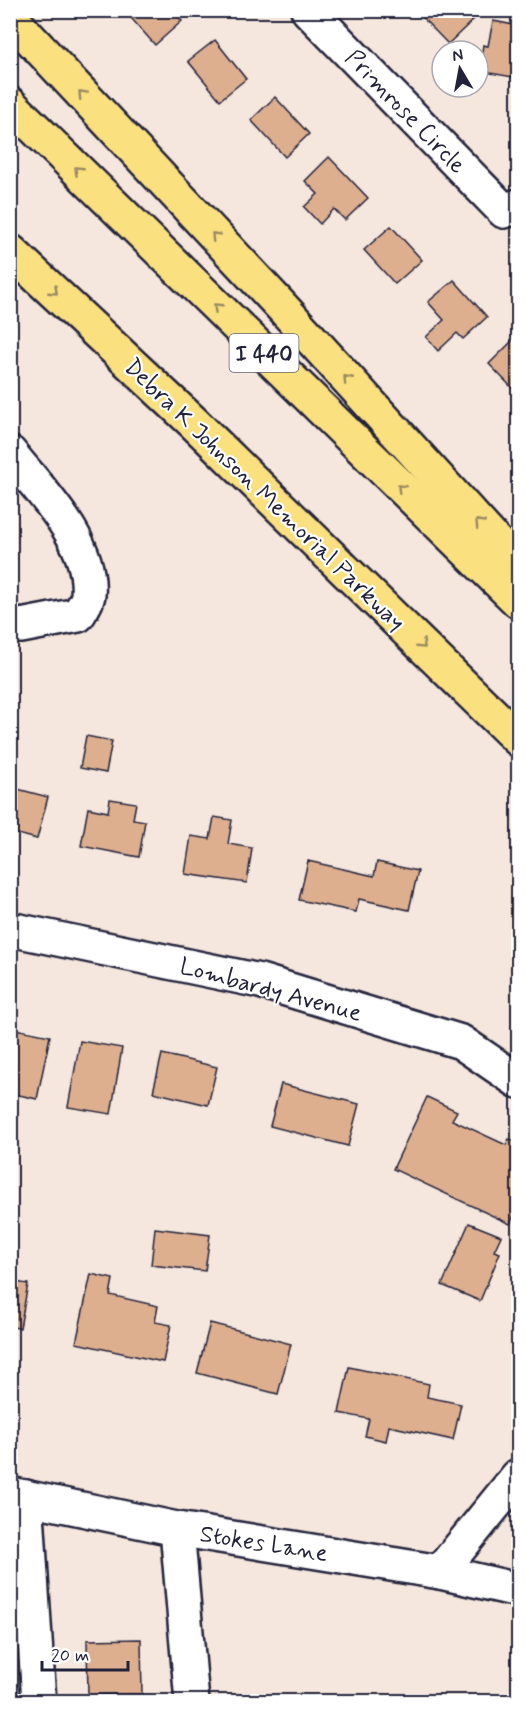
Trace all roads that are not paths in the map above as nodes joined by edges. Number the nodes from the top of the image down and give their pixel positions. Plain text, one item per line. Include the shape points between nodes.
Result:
1 (308, 10) edge
2 (10, 17) edge
3 (10, 104) edge
4 (514, 215) edge
5 (11, 251) edge
6 (10, 453) edge
7 (519, 566) edge
8 (519, 601) edge
9 (10, 625) edge
10 (519, 739) edge
11 (10, 929) edge
12 (519, 1081) edge
13 (519, 1476) edge
14 (18, 1496) edge
15 (177, 1529) junction
16 (440, 1572) junction
17 (519, 1590) edge
18 (39, 1701) edge
19 (192, 1701) edge

1 - 4 street, Primrose Circle
7 -> 2 highway
8 -> 3 highway, I 440
5 -> 10 highway, Debra K Johnson Memorial Parkway
6 - 9 street via 74,534 84,559 88,597 78,615
11 - 12 street, Lombardy Avenue via 260,981 461,1042
13 - 16 street
14 - 15 street, Stokes Lane
14 - 18 street
15 - 16 street, Stokes Lane
15 - 19 street
16 - 17 street, Stokes Lane

